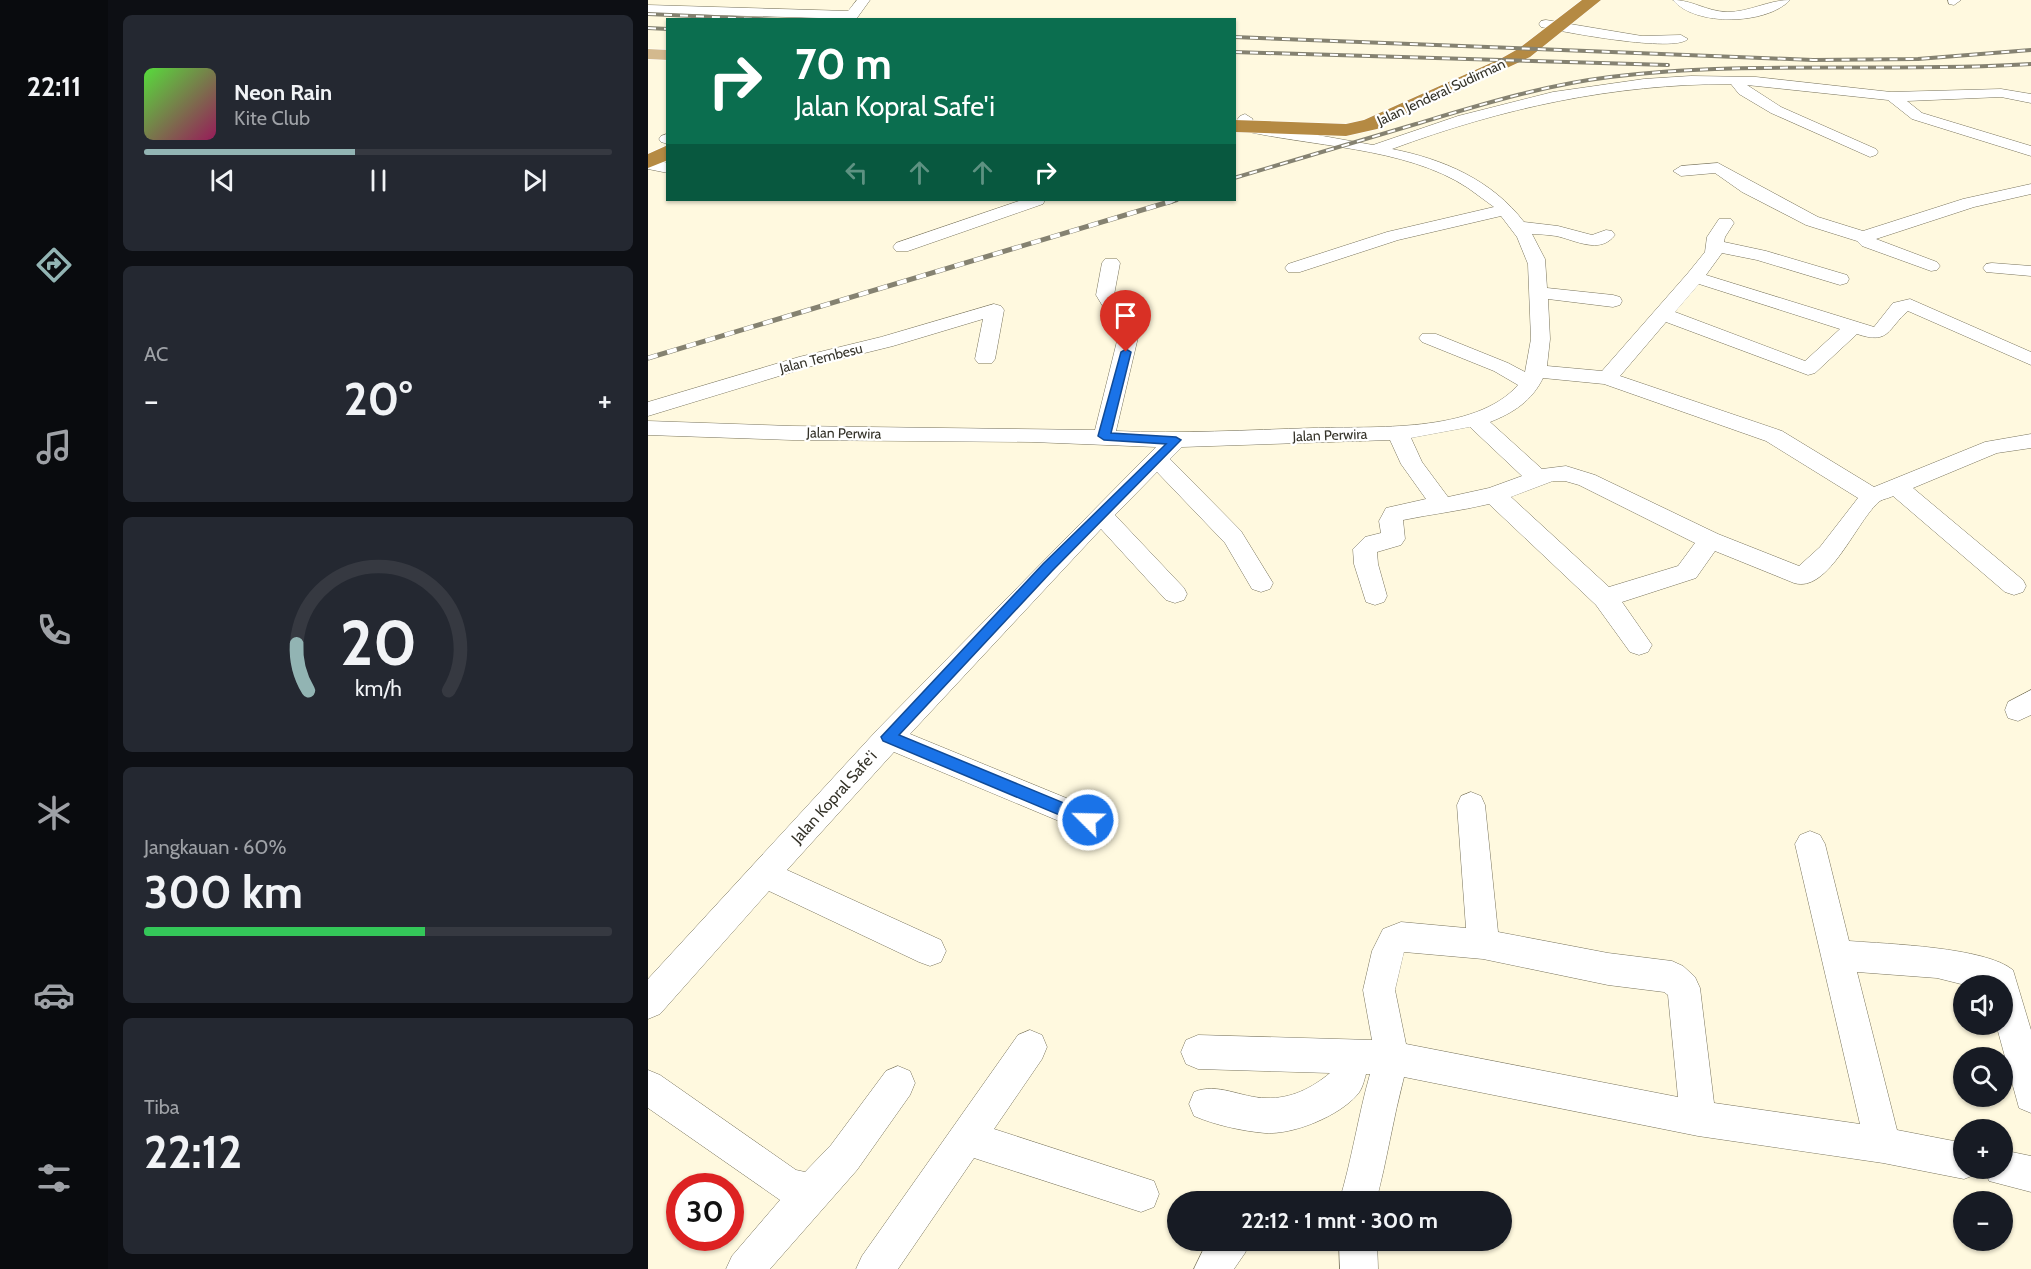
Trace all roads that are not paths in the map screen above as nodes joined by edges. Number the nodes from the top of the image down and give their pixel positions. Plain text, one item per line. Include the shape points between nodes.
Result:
1 (864, 0) edge
2 (1572, 0) edge
3 (1593, 0) edge
4 (1679, 0) edge
5 (1784, 0) edge
6 (648, 9) edge
7 (1552, 26) junction
8 (1681, 39) dead end
9 (648, 54) edge
10 (666, 55) edge
11 (1735, 80) junction
12 (1892, 96) junction
13 (2031, 99) edge
14 (1239, 122) edge
15 (666, 140) edge
16 (648, 149) edge
17 (1376, 149) junction
18 (2031, 151) edge
19 (666, 152) edge
20 (1870, 152) dead end
21 (648, 163) edge
22 (666, 168) edge
23 (1681, 171) dead end
24 (2031, 189) edge
25 (986, 201) edge
26 (1034, 201) edge
27 (1505, 210) junction
28 (1000, 214) junction
29 (1725, 223) dead end
30 (1520, 226) junction
31 (1606, 235) dead end
32 (1863, 237) junction
33 (1715, 246) junction
34 (902, 247) dead end
35 (1111, 263) dead end
36 (1931, 266) dead end
37 (1294, 268) dead end
38 (1992, 268) dead end
39 (2031, 271) edge
40 (1695, 277) junction
41 (1840, 279) dead end
42 (1538, 292) junction
43 (1612, 301) dead end
44 (1663, 314) junction
45 (1853, 327) junction
46 (1429, 338) dead end
47 (985, 358) dead end
48 (2031, 359) edge
49 (1534, 378) junction
50 (1607, 378) junction
51 (648, 409) edge
52 (1474, 419) junction
53 (648, 428) edge
54 (1398, 432) junction
55 (1104, 436) junction
56 (1176, 440) junction
57 (2031, 441) edge
58 (1156, 459) junction
59 (1538, 478) junction
60 (1896, 486) junction
61 (1494, 495) junction
62 (1872, 496) junction
63 (1441, 504) junction
64 (1101, 515) junction
65 (1710, 540) junction
66 (1261, 583) dead end
67 (2014, 586) dead end
68 (1175, 594) dead end
69 (1375, 596) dead end
70 (1605, 598) junction
71 (1639, 645) dead end
72 (888, 737) junction
73 (1471, 805) dead end
74 (1088, 820) dead end
75 (1810, 844) dead end
76 (764, 874) junction
77 (1483, 944) junction
78 (930, 951) dead end
79 (1838, 955) junction
80 (648, 1003) edge
81 (1030, 1047) dead end
82 (1198, 1052) dead end
83 (1356, 1057) junction
84 (1392, 1058) junction
85 (898, 1083) dead end
86 (648, 1087) edge
87 (2031, 1096) edge
88 (1206, 1104) dead end
89 (1698, 1118) junction
90 (966, 1138) junction
91 (1884, 1144) junction
92 (1953, 1159) edge
93 (2013, 1170) edge
94 (2031, 1174) edge
95 (818, 1185) junction
96 (1360, 1191) edge
97 (1141, 1194) dead end
98 (1223, 1251) edge
99 (1358, 1251) edge
100 (745, 1269) edge
101 (875, 1269) edge
102 (1213, 1269) edge
103 (1359, 1269) edge

1 - 6 street via 852,15
2 - 7 highway, Jalan Jenderal Sudirman
3 - 7 highway, Jalan Jenderal Sudirman
4 - 5 street via 1686,7 1732,16 1754,13
7 - 8 street via 1642,40
7 - 14 highway, Jalan Jenderal Sudirman via 1508,62 1370,125 1346,129
9 - 10 main road
11 - 12 street
11 - 17 street via 1665,81 1578,92 1433,127
11 - 20 street via 1744,91 1776,110
12 - 13 street via 2009,94
12 - 18 street via 1914,114
14 - 17 street via 1283,136
15 - 16 highway
17 - 27 street via 1438,167 1472,182
19 - 21 highway
21 - 22 street
23 - 32 street via 1718,168 1812,221
24 - 32 street via 1969,203
25 - 28 street
26 - 28 street
27 - 30 street
27 - 37 street via 1393,236
28 - 34 street
29 - 33 street
30 - 31 street via 1593,240
30 - 42 street via 1538,261
32 - 36 street
33 - 40 street
33 - 41 street
35 - 55 street via 1106,295 1129,333
38 - 39 street
40 - 44 street
40 - 45 street
42 - 43 street
42 - 49 street via 1540,316
44 - 45 street via 1808,369
44 - 50 street
45 - 48 street via 1873,333 1881,331 1900,307 1907,305
46 - 49 street
47 - 51 street, Jalan Tembesu via 994,310 886,342 806,360
49 - 50 street
49 - 52 street, Jalan Perwira via 1505,408
50 - 62 street via 1774,436
52 - 54 street, Jalan Perwira
52 - 59 street
53 - 55 street, Jalan Perwira
54 - 56 street, Jalan Perwira
54 - 63 street via 1412,464
55 - 56 street, Jalan Perwira
56 - 58 street, Jalan Kopral Safe'i
57 - 60 street via 1993,447
58 - 64 street, Jalan Kopral Safe'i
58 - 66 street via 1233,537
59 - 61 street
59 - 65 street via 1559,473 1580,477
60 - 62 street
60 - 67 street
61 - 63 street
61 - 70 street
62 - 65 street via 1806,577
63 - 69 street via 1394,514 1393,539 1365,549
64 - 68 street
64 - 72 street, Jalan Kopral Safe'i
65 - 70 street via 1687,572
70 - 71 street
72 - 74 street
72 - 76 street, Jalan Kopral Safe'i
73 - 77 street
75 - 79 street
76 - 78 street
76 - 80 street, Jalan Kopral Safe'i
77 - 84 street via 1401,937 1390,945 1379,990
77 - 89 street via 1608,969 1672,977 1679,982 1684,988
79 - 87 street via 1936,963 1996,976 2002,981
79 - 91 street
81 - 90 street
82 - 83 street
83 - 84 street
83 - 88 street via 1346,1082 1306,1109 1267,1116
84 - 89 street
84 - 96 street
85 - 95 street
86 - 95 street via 785,1184 806,1190
89 - 91 street
90 - 97 street
90 - 101 street
91 - 92 street
93 - 94 street
95 - 100 street
98 - 102 street
99 - 103 street

